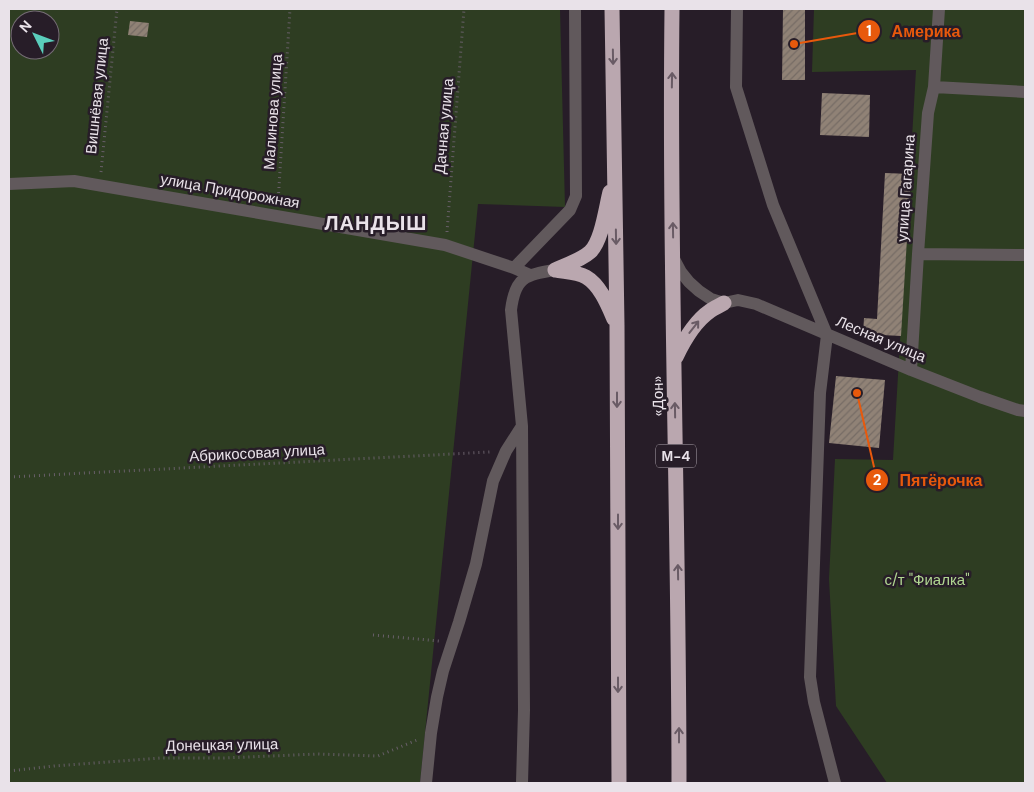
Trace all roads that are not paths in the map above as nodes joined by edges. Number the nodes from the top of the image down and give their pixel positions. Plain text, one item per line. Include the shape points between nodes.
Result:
1 (575, 9) edge
2 (612, 9) edge
3 (672, 9) edge
4 (737, 9) edge
5 (939, 9) edge
6 (934, 87) junction
7 (1025, 92) edge
8 (615, 166) junction
9 (9, 184) edge
10 (918, 254) junction
11 (1025, 255) edge
12 (673, 257) junction
13 (514, 268) junction
14 (555, 270) junction
15 (530, 275) junction
16 (724, 303) junction
17 (617, 325) junction
18 (828, 335) junction
19 (674, 360) junction
20 (911, 370) junction
21 (1025, 411) edge
22 (522, 426) junction
23 (426, 783) edge
24 (522, 783) edge
25 (619, 783) edge
26 (679, 783) edge
27 (834, 783) edge

1 - 13 street via 576,196 570,210
2 -> 8 highway
12 -> 3 highway, «Дон» / М-4
4 - 18 street via 736,87 773,205
5 - 6 street, улица Гагарина
6 - 7 street
6 - 10 street, улица Гагарина via 928,113
8 - 14 highway via 597,241 591,251
8 -> 17 highway
9 - 13 street, улица Придорожная via 74,181 99,185 446,245
10 - 11 street
10 - 20 street, улица Гагарина
12 - 16 street via 688,282 711,299
12 - 19 highway, «Дон» / М-4
13 - 15 street, улица Придорожная
14 - 15 street
14 - 17 highway via 576,273 595,285
15 - 22 street via 517,285 511,310
16 - 18 street, Лесная улица via 738,300 756,304
19 -> 16 highway via 696,323
17 -> 25 highway
18 - 20 street, Лесная улица
18 - 27 street via 820,393 810,677
26 -> 19 highway, «Дон» / М-4
20 - 21 street, Лесная улица
22 - 23 street via 493,481 476,564 437,697
22 - 24 street

